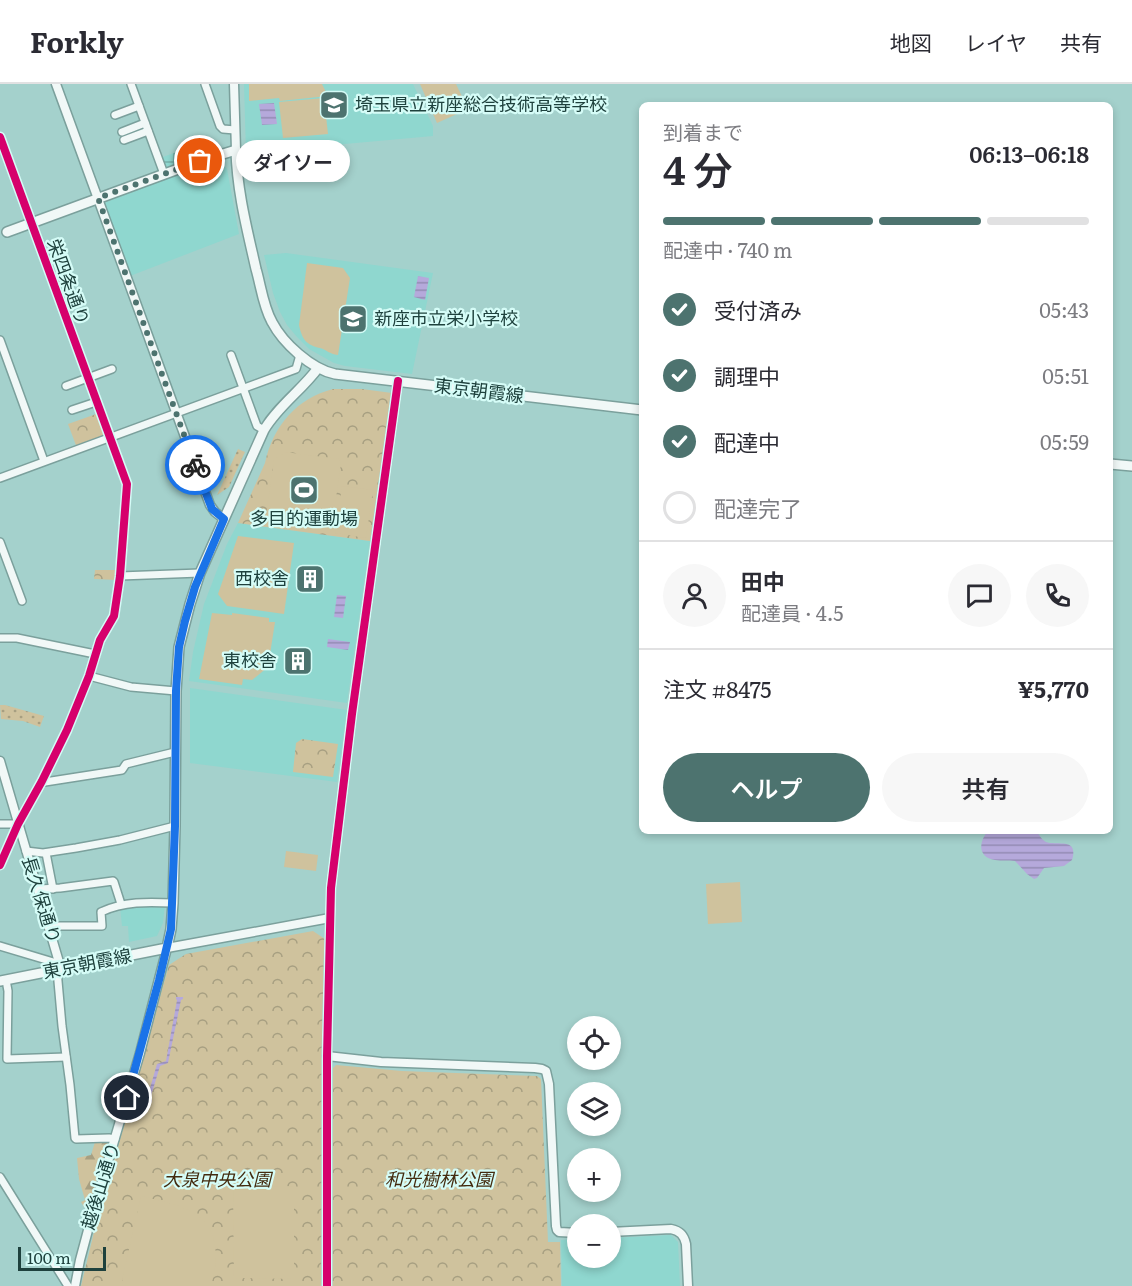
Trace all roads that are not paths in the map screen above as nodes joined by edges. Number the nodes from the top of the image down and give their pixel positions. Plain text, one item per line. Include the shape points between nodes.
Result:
1 (56, 84) edge
2 (131, 84) edge
3 (205, 84) edge
4 (234, 84) edge
5 (139, 106) junction
6 (115, 115) dead end
7 (145, 123) junction
8 (236, 130) junction
9 (148, 131) junction
10 (0, 137) edge
11 (236, 150) junction
12 (164, 174) junction
13 (98, 198) junction
14 (31, 223) junction
15 (4, 233) edge
16 (0, 340) edge
17 (231, 355) dead end
18 (300, 355) junction
19 (318, 368) junction
20 (112, 369) dead end
21 (88, 378) junction
22 (398, 381) junction
23 (66, 386) dead end
24 (243, 389) junction
25 (96, 402) junction
26 (72, 410) dead end
27 (639, 410) edge
28 (176, 413) junction
29 (264, 430) junction
30 (109, 437) junction
31 (44, 461) junction
32 (1113, 464) edge
33 (1132, 466) edge
34 (0, 478) edge
35 (224, 519) junction
36 (0, 542) edge
37 (200, 573) junction
38 (120, 576) junction
39 (22, 602) dead end
40 (0, 638) edge
41 (96, 654) junction
42 (89, 676) junction
43 (176, 691) junction
44 (175, 752) junction
45 (0, 761) edge
46 (42, 781) junction
47 (0, 824) edge
48 (18, 824) junction
49 (175, 826) junction
50 (0, 845) edge
51 (8, 845) junction
52 (26, 851) junction
53 (46, 853) junction
54 (0, 865) edge
55 (38, 889) junction
56 (53, 889) junction
57 (173, 903) junction
58 (121, 904) junction
59 (330, 918) junction
60 (49, 926) junction
61 (0, 946) edge
62 (167, 948) junction
63 (59, 968) junction
64 (3, 981) edge
65 (327, 1056) junction
66 (66, 1057) junction
67 (115, 1139) junction
68 (0, 1177) edge
69 (621, 1231) edge
70 (567, 1232) edge
71 (68, 1286) edge
72 (75, 1286) edge
73 (327, 1286) edge
74 (688, 1286) edge

1 - 13 street
2 - 5 street
3 - 8 street via 220,126
4 - 8 street
5 - 6 street
5 - 7 street
7 - 9 street
7 - 9 street via 123,136
8 - 11 street
9 - 12 street
10 - 14 street, 栄四条通り
11 - 12 main road
11 - 18 main road, 東京朝霞線 via 244,217 267,312
12 - 13 main road
13 - 14 main road
13 - 28 street
14 - 15 main road
14 - 21 street, 栄四条通り
16 - 31 street
17 - 24 street
18 - 19 main road, 東京朝霞線
18 - 24 street via 296,369
19 - 22 main road, 東京朝霞線 via 335,374
19 - 29 main road
20 - 21 street
21 - 23 street
21 - 25 street, 栄四条通り
22 - 27 main road, 東京朝霞線
22 - 59 street via 351,725
24 - 28 street
24 - 29 street via 257,426
25 - 26 street
25 - 30 street, 栄四条通り
28 - 30 street
28 - 35 street via 210,505
29 - 35 main road
30 - 31 street
30 - 38 street, 栄四条通り via 127,484
31 - 34 street
32 - 33 main road
35 - 37 main road
36 - 39 street
37 - 38 street
37 - 43 main road via 179,647
38 - 41 street, 栄四条通り via 114,616
40 - 41 street
41 - 42 street, 栄四条通り
42 - 43 street via 131,687
42 - 46 street, 栄四条通り
43 - 44 main road
44 - 46 street via 126,764 122,770
44 - 49 main road
45 - 48 street, 長久保通り
46 - 48 street, 栄四条通り
47 - 48 street
48 - 51 street, 栄四条通り
48 - 52 street, 長久保通り
49 - 53 street
49 - 57 main road
50 - 51 street
51 - 54 street, 栄四条通り
52 - 53 street
52 - 55 street, 長久保通り
53 - 56 street
55 - 56 street
55 - 60 street, 長久保通り
56 - 58 street via 113,881
57 - 58 street
57 - 62 main road
58 - 60 street via 101,912 102,926
59 - 62 street
59 - 65 street
60 - 63 street, 長久保通り
61 - 63 street
62 - 63 main road, 東京朝霞線
62 - 67 street, 越後山通り
63 - 64 main road, 東京朝霞線
63 - 66 street
64 - 66 street via 8,991 7,1059
65 - 70 street via 546,1071 556,1230
65 - 73 street
66 - 67 street via 75,1139
67 - 72 street, 越後山通り
68 - 71 street
69 - 74 street via 678,1231 686,1244

